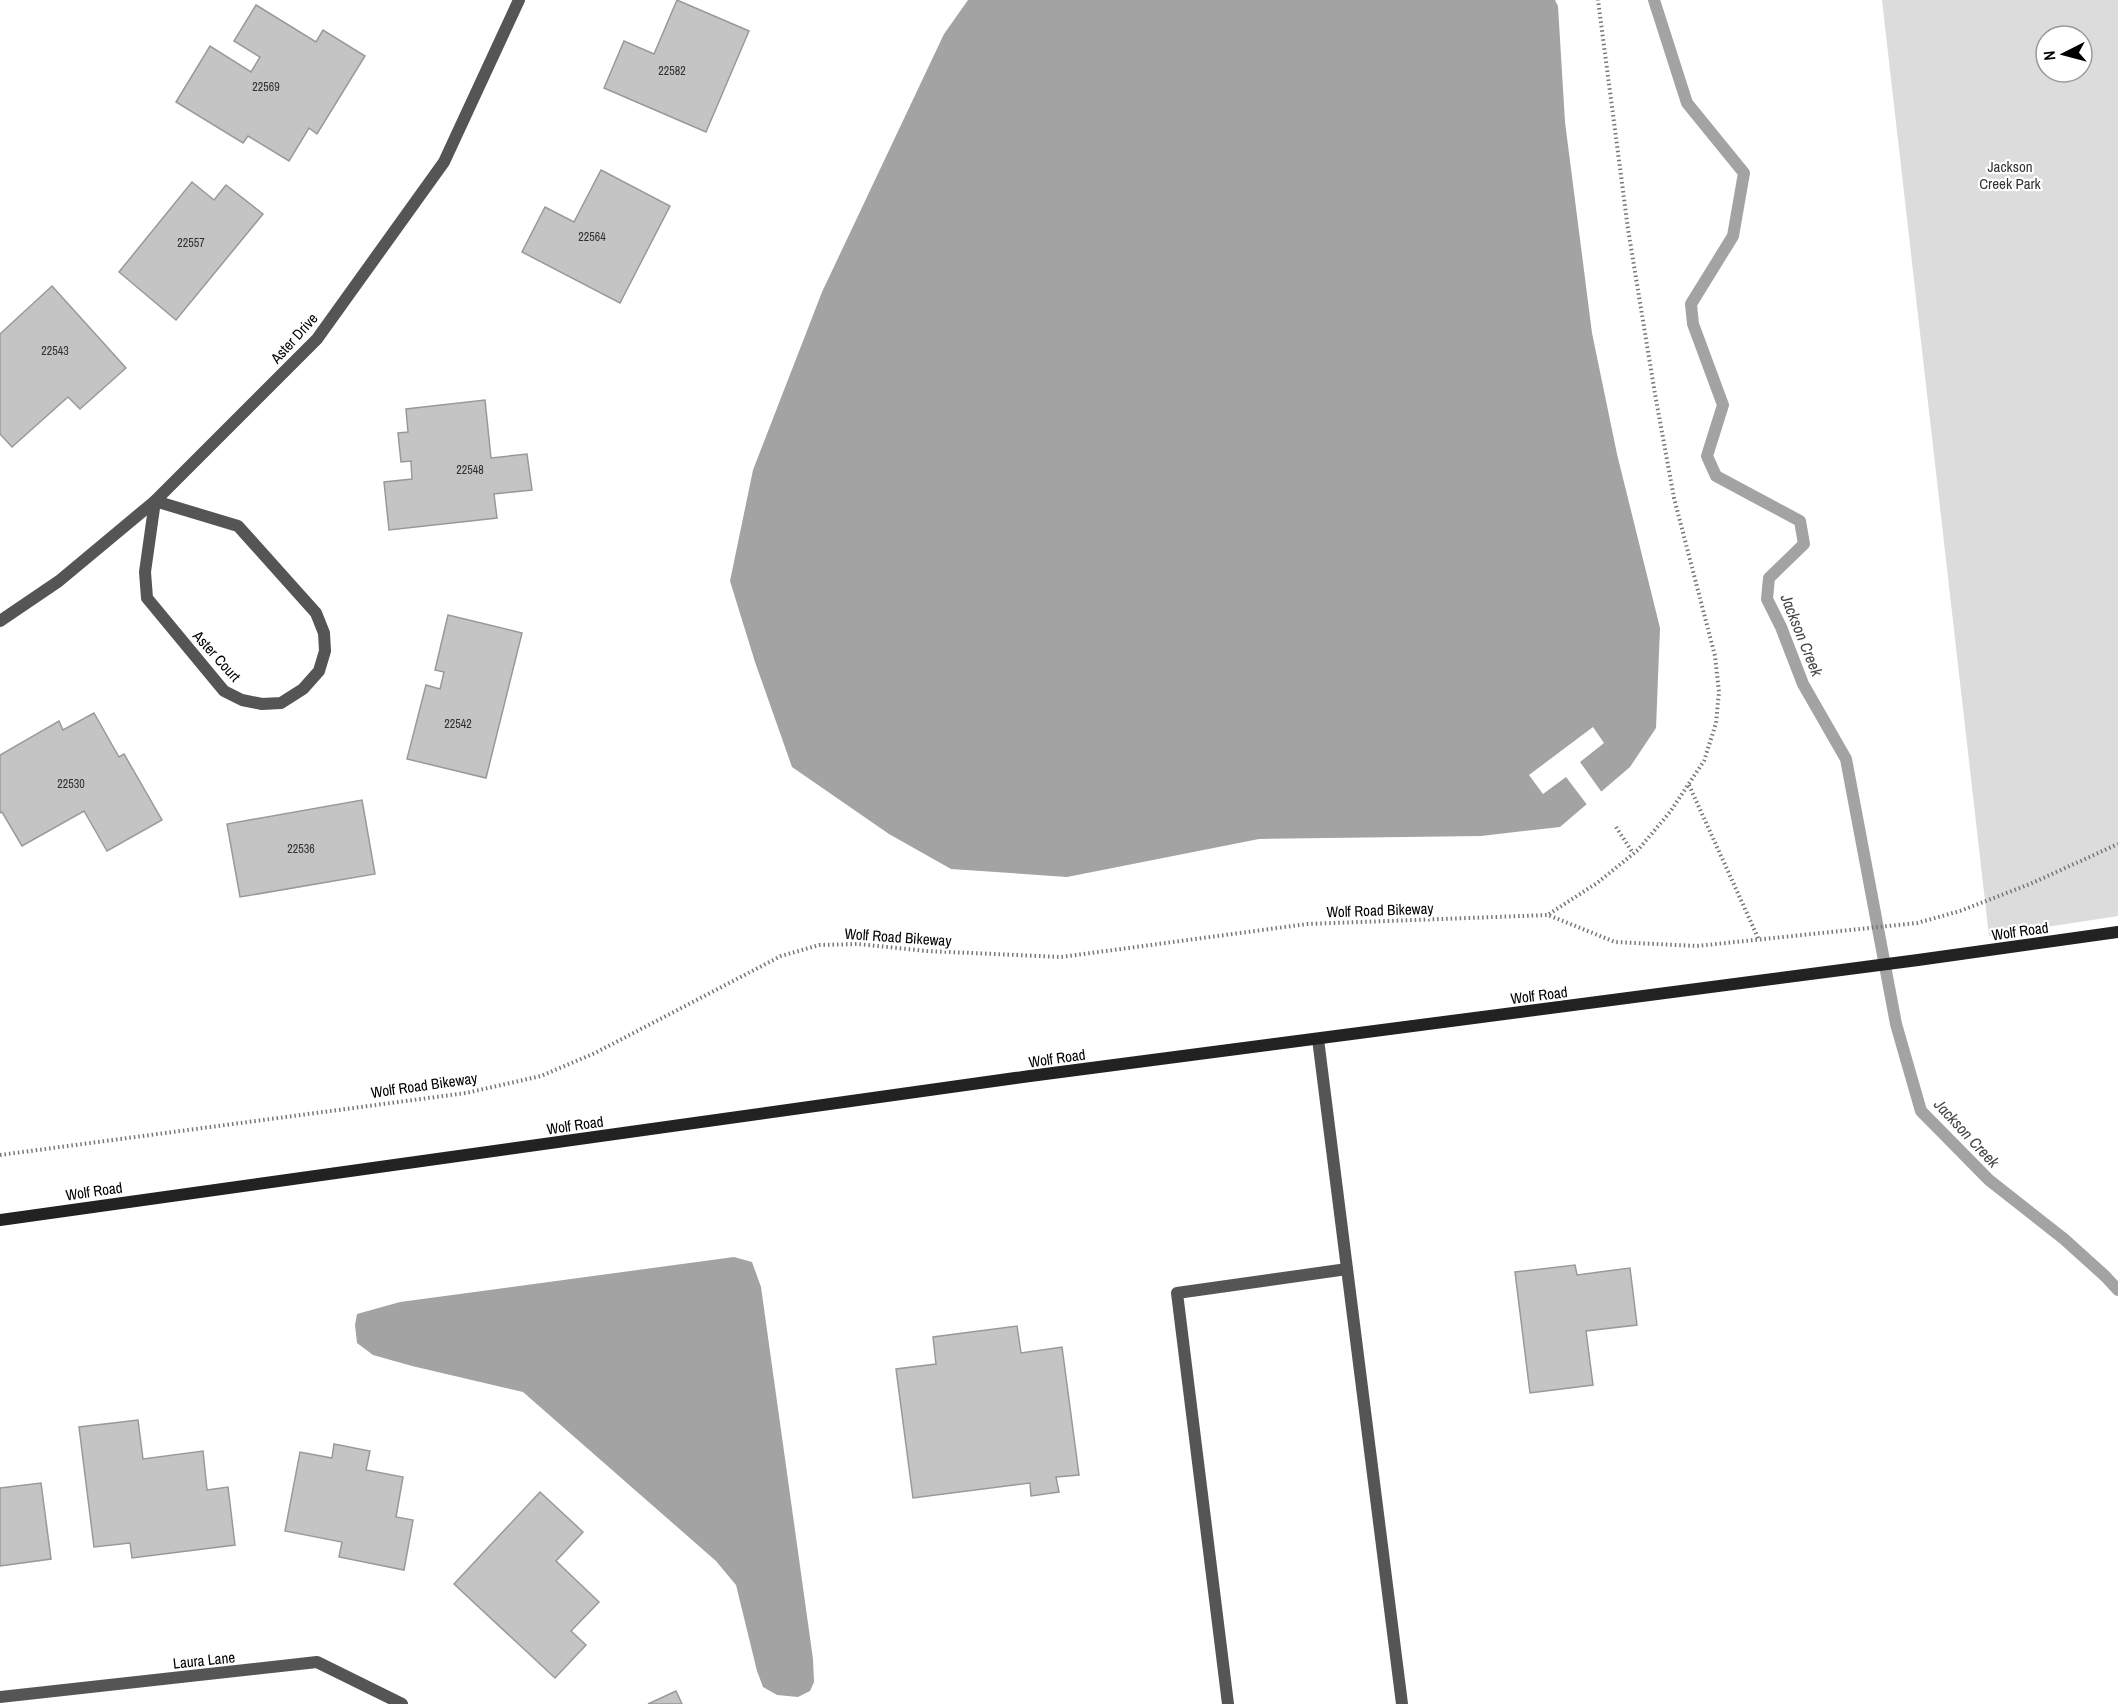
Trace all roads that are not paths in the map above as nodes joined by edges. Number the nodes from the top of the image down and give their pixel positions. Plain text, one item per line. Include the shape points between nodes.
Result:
1 (519, 0) edge
2 (155, 501) junction
3 (0, 621) edge
4 (2118, 932) edge
5 (1318, 1039) junction
6 (0, 1220) edge
7 (1347, 1269) junction
8 (0, 1697) edge
9 (402, 1704) edge
10 (1228, 1704) edge
11 (1402, 1704) edge

1 - 2 street, Aster Drive via 444,162 374,263 317,339
2 - 2 street, Aster Court via 145,572 147,598 224,691 262,704 281,703 303,689 318,671 325,651 324,633 316,613 238,526
2 - 3 street, Aster Drive via 59,581
4 - 5 main road, Wolf Road
5 - 6 main road, Wolf Road
5 - 7 street
7 - 10 street via 1177,1293
7 - 11 street
8 - 9 street, Laura Lane via 317,1662

